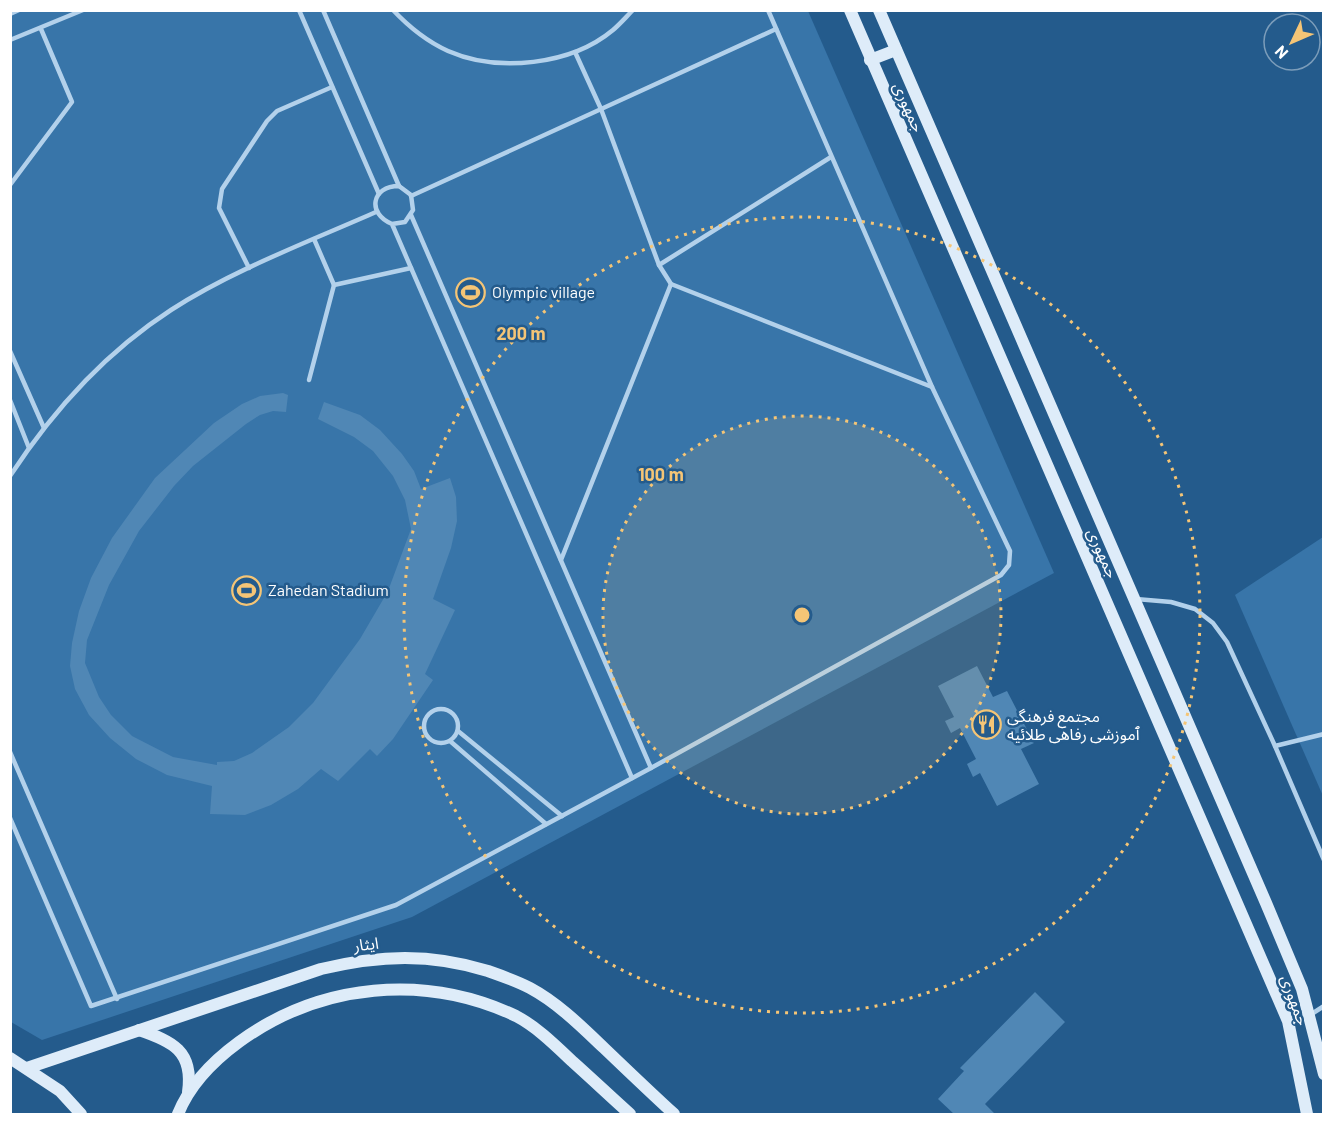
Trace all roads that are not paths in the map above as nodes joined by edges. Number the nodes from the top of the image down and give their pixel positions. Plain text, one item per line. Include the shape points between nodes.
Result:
1 (19, 10) edge
2 (83, 10) edge
3 (299, 10) edge
4 (323, 10) edge
5 (393, 10) edge
6 (633, 10) edge
7 (768, 10) edge
8 (850, 10) edge
9 (879, 10) edge
10 (10, 14) edge
11 (41, 28) junction
12 (776, 29) junction
13 (10, 40) edge
14 (896, 50) junction
15 (575, 52) junction
16 (870, 60) junction
17 (332, 87) junction
18 (601, 109) junction
19 (831, 156) junction
20 (10, 185) edge
21 (399, 186) junction
22 (379, 194) junction
23 (411, 196) junction
24 (376, 212) junction
25 (411, 215) junction
26 (392, 224) junction
27 (314, 239) junction
28 (659, 265) junction
29 (249, 267) junction
30 (411, 268) junction
31 (670, 284) junction
32 (334, 285) junction
33 (10, 351) edge
34 (309, 380) dead end
35 (932, 387) junction
36 (10, 400) edge
37 (44, 428) junction
38 (29, 448) junction
39 (10, 476) edge
40 (561, 561) junction
41 (1132, 599) junction
42 (458, 731) junction
43 (1323, 734) edge
44 (450, 741) junction
45 (1275, 746) junction
46 (10, 752) edge
47 (651, 768) junction
48 (632, 778) junction
49 (562, 816) junction
50 (10, 818) edge
51 (546, 824) junction
52 (1323, 860) edge
53 (117, 999) junction
54 (1323, 1006) edge
55 (1310, 1015) junction
56 (1288, 1021) junction
57 (138, 1030) junction
58 (10, 1058) edge
59 (27, 1068) junction
60 (1323, 1074) edge
61 (187, 1096) junction
62 (81, 1114) edge
63 (178, 1114) edge
64 (630, 1114) edge
65 (674, 1114) edge
66 (1307, 1114) edge

1 - 10 lane
2 - 11 lane
3 - 17 lane
4 - 21 lane
5 - 15 lane via 411,29 448,51 490,63 533,63
6 - 15 lane via 612,31
7 - 12 lane
8 - 16 main road, جمهوری
9 - 14 main road, جمهوری
11 - 13 lane
11 - 20 lane via 72,102
12 - 18 lane
12 - 19 lane
14 - 16 main road
14 - 41 main road, جمهوری
15 - 18 lane
16 - 56 main road, جمهوری
17 - 22 lane
17 - 29 lane via 277,111 222,189 219,208
18 - 23 lane
18 - 28 lane
19 - 28 lane
19 - 35 lane
21 - 22 lane
21 - 23 lane
22 - 24 lane
23 - 25 lane
24 - 26 lane
24 - 27 lane
25 - 26 lane via 405,222
25 - 40 lane
26 - 30 lane
27 - 29 lane
27 - 32 lane
28 - 31 lane
29 - 37 lane via 171,310 121,346
30 - 32 lane
30 - 48 lane
31 - 35 lane
31 - 40 lane
32 - 34 lane
33 - 37 lane
35 - 47 lane via 1010,551 1009,565 1001,575
36 - 38 lane
37 - 38 lane
38 - 39 lane
40 - 47 lane
41 - 45 lane via 1171,602 1195,609 1213,622 1227,642
41 - 55 main road, جمهوری via 1261,892
42 - 44 lane
42 - 44 lane via 452,712 439,708 427,715 424,728 430,740
42 - 49 lane
43 - 45 lane
44 - 51 lane
45 - 52 lane
46 - 53 lane
47 - 48 lane
48 - 49 lane
49 - 51 lane
50 - 53 lane via 91,1006
51 - 53 lane via 396,905
54 - 55 lane
55 - 56 lane
55 - 60 main road, جمهوری
56 - 66 main road, جمهوری
57 - 59 main road, ایثار
57 - 61 main road via 170,1041 178,1049 188,1068
57 - 65 main road, ایثار via 356,961 445,961 500,975 530,988 576,1023
58 - 59 main road
59 - 62 main road via 60,1091
61 - 63 main road
61 - 64 main road via 230,1048 284,1015 336,996 412,989 466,997 519,1018 540,1032

